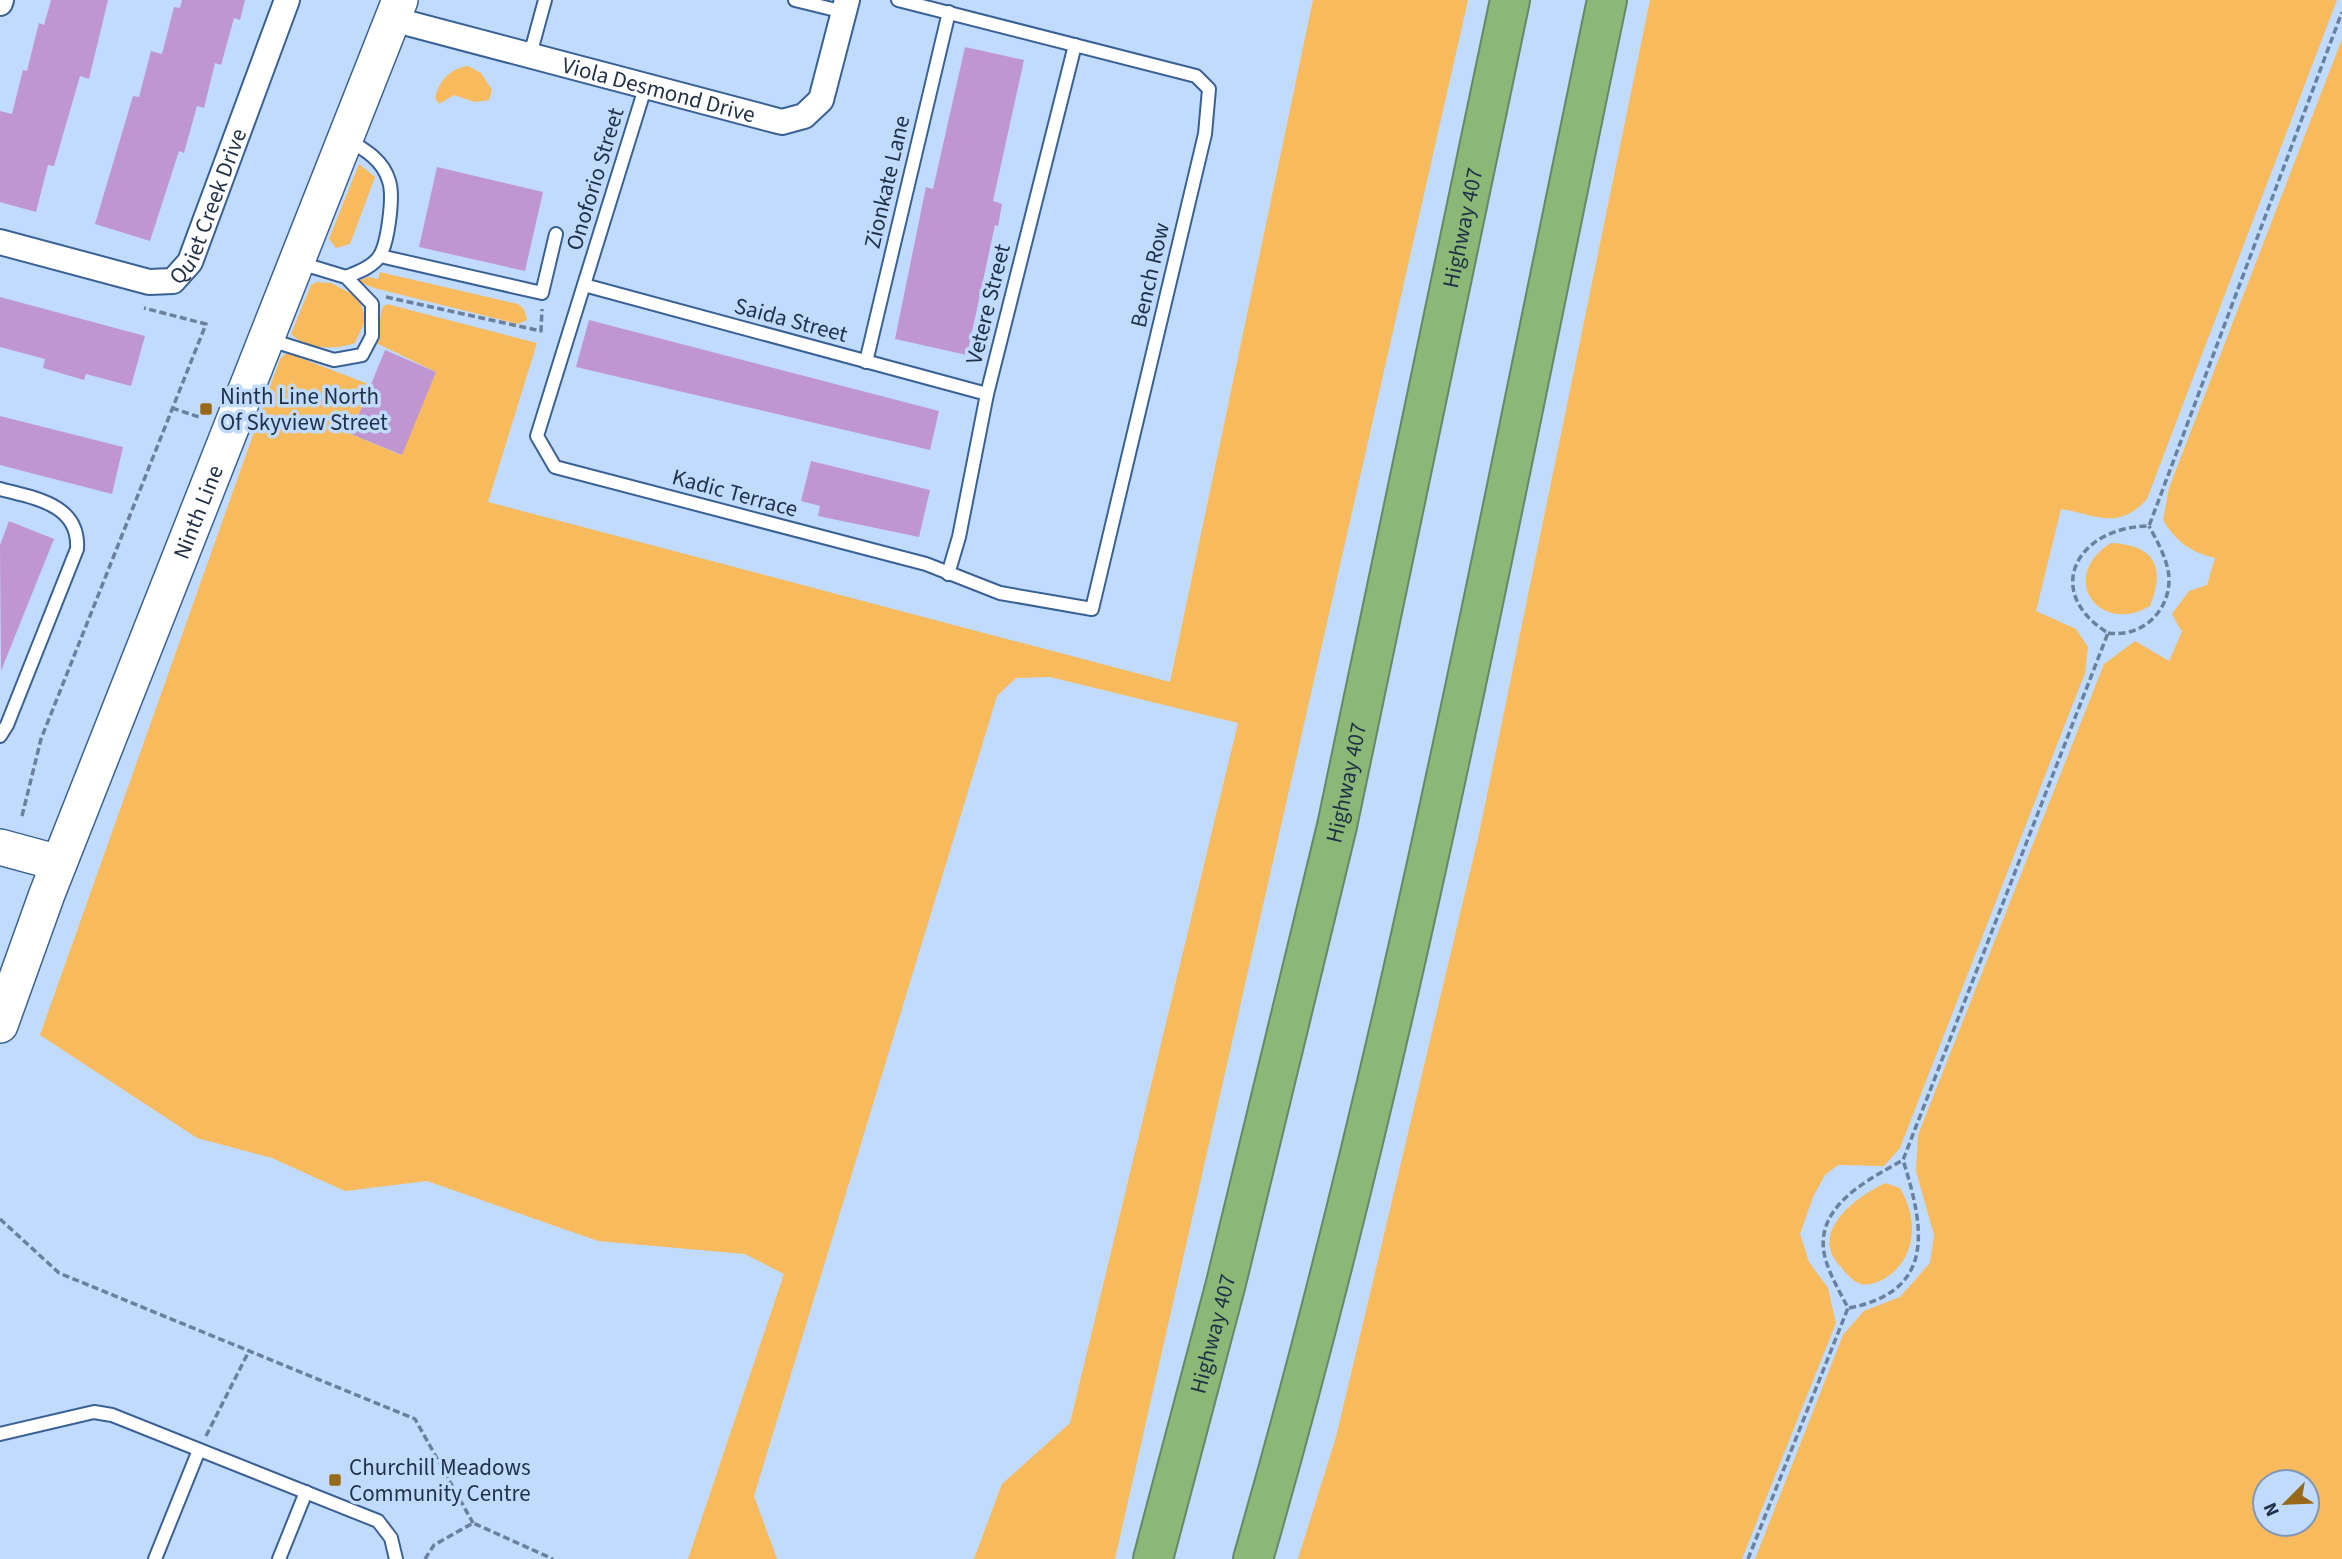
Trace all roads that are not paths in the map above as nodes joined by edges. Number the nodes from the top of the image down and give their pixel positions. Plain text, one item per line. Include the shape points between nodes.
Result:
1 (287, 0) edge
2 (545, 0) edge
3 (795, 0) edge
4 (898, 0) edge
5 (1510, 0) edge
6 (1607, 0) edge
7 (845, 6) edge
8 (396, 9) edge
9 (949, 12) junction
10 (1075, 45) junction
11 (530, 55) junction
12 (646, 85) junction
13 (345, 138) junction
14 (556, 234) dead end
15 (0, 242) edge
16 (380, 256) junction
17 (297, 262) junction
18 (346, 277) junction
19 (584, 285) junction
20 (267, 339) junction
21 (866, 362) junction
22 (987, 394) junction
23 (0, 489) edge
24 (948, 574) junction
25 (1092, 609) joint
26 (0, 736) edge
27 (0, 847) edge
28 (59, 863) junction
29 (0, 1025) edge
30 (0, 1434) edge
31 (199, 1450) junction
32 (306, 1492) junction
33 (155, 1559) edge
34 (279, 1559) edge
35 (396, 1559) edge
36 (1153, 1559) edge
37 (1253, 1559) edge

1 - 15 street, Quiet Creek Drive via 190,262 173,281 149,282
2 - 11 lane
3 - 7 lane
4 - 9 lane
5 - 36 highway, Highway 407 via 1337,826 1226,1283
6 - 37 highway via 1457,730 1384,1055
7 - 12 street, Viola Desmond Drive via 821,100 804,116 782,122
8 - 11 street, Viola Desmond Drive
8 - 13 main road, Ninth Line
9 - 10 lane
9 - 21 lane, Zionkate Lane
10 - 22 lane, Vetere Street
10 - 25 lane, Bench Row via 1196,76 1209,89 1205,134
11 - 12 street, Viola Desmond Drive
12 - 19 lane, Onoforio Street
13 - 16 lane via 372,154 389,180 391,207
13 - 17 main road, Ninth Line
14 - 16 lane via 542,293
16 - 18 lane via 364,270
17 - 18 lane
17 - 20 main road, Ninth Line
18 - 20 lane via 372,304 372,336 362,355 334,360
19 - 21 lane, Saida Street
19 - 24 lane, Kadic Terrace via 537,436 555,467 926,564
20 - 28 main road, Ninth Line
21 - 22 lane, Saida Street
22 - 24 lane, Vetere Street
23 - 26 lane via 58,508 78,537
24 - 25 lane, Kadic Terrace via 1000,593
27 - 28 main road
28 - 29 main road, Ninth Line
30 - 31 lane via 94,1412
31 - 32 lane
31 - 33 lane
32 - 34 lane
32 - 35 lane via 378,1521 391,1538

